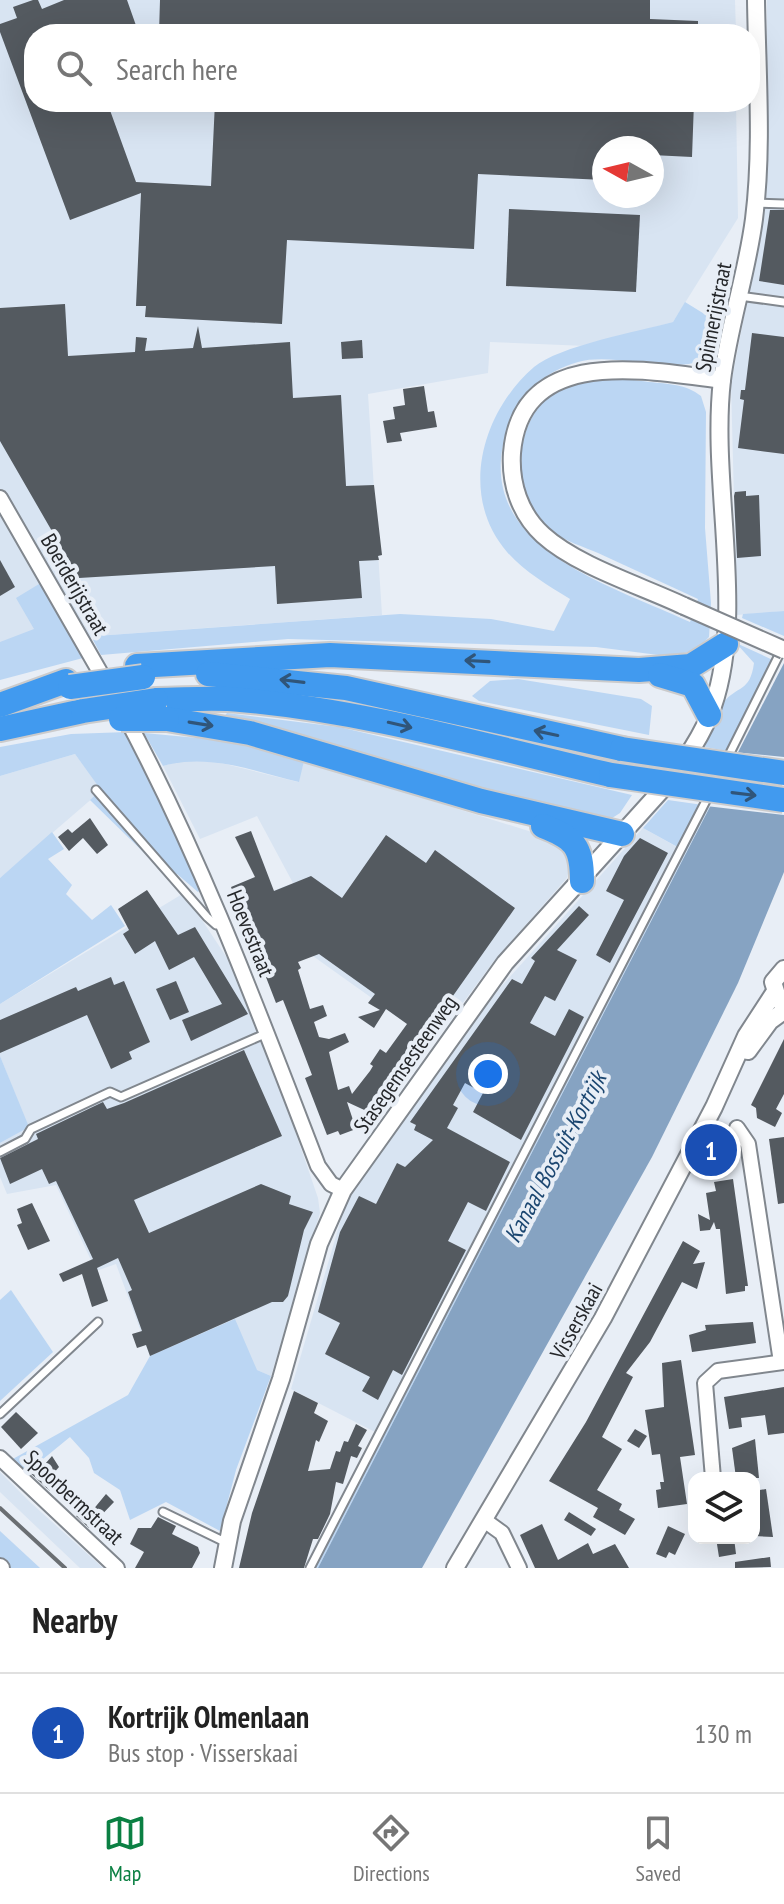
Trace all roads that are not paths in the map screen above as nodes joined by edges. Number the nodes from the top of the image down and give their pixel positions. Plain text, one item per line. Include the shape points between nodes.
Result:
1 (756, 0) edge
2 (756, 24) edge
3 (756, 112) edge
4 (756, 203) junction
5 (784, 204) edge
6 (739, 296) junction
7 (784, 302) edge
8 (722, 380) junction
9 (0, 498) edge
10 (726, 644) junction
11 (784, 648) edge
12 (639, 670) junction
13 (140, 671) junction
14 (112, 692) joint
15 (0, 705) edge
16 (162, 710) junction
17 (709, 715) junction
18 (0, 729) edge
19 (784, 773) edge
20 (96, 790) dead end
21 (784, 800) edge
22 (481, 801) junction
23 (622, 834) junction
24 (582, 881) junction
25 (225, 923) junction
26 (784, 969) edge
27 (781, 1003) edge
28 (267, 1033) junction
29 (737, 1128) dead end
30 (0, 1152) edge
31 (343, 1190) junction
32 (98, 1322) dead end
33 (782, 1362) edge
34 (0, 1414) edge
35 (0, 1458) edge
36 (712, 1472) edge
37 (163, 1512) dead end
38 (484, 1520) junction
39 (227, 1543) junction
40 (117, 1568) edge
41 (223, 1568) edge
42 (310, 1568) edge
43 (455, 1568) edge
44 (519, 1568) edge

1 - 2 street, Spinnerijstraat
3 - 4 street, Spinnerijstraat
4 - 5 lane
4 - 6 street, Spinnerijstraat
6 - 7 lane
6 - 8 street, Spinnerijstraat
8 - 10 street, Spinnerijstraat
8 - 11 street, bridge via 627,369 577,373 537,397 520,423 513,445 516,492 543,535 581,558
9 - 14 street, Boerderijstraat
10 - 12 highway via 691,666
10 - 17 street, Stasegemsesteenweg
11 - 42 lane
12 -> 13 highway via 330,655
12 - 17 highway via 689,683
13 - 15 highway via 95,671
19 -> 13 highway, bridge via 622,749 346,688 250,675
14 - 25 street, Hoevestraat
16 - 18 highway, bridge via 77,714
16 -> 21 highway, bridge via 238,699 312,708 611,775
16 -> 22 highway
17 - 23 street, Stasegemsesteenweg via 672,777
20 - 25 lane via 207,917 216,925
22 - 23 highway
22 - 24 highway via 567,836 582,857
23 - 24 street, Stasegemsesteenweg
24 - 31 street, Stasegemsesteenweg via 505,963
25 - 28 street, Hoevestraat
26 - 27 street, Visserskaai via 775,977
27 - 38 street, Visserskaai via 752,1026 603,1318
28 - 30 lane via 121,1097 110,1092 31,1129 25,1139
28 - 31 street, Hoevestraat via 318,1166
29 - 33 street via 748,1144
31 - 39 street, Stasegemsesteenweg via 319,1244
32 - 34 lane
33 - 36 street via 718,1371 705,1383
35 - 40 street, Spoorbermstraat
37 - 39 lane
38 - 43 street, Visserskaai
38 - 44 street via 502,1533
39 - 41 street, Stasegemsesteenweg

